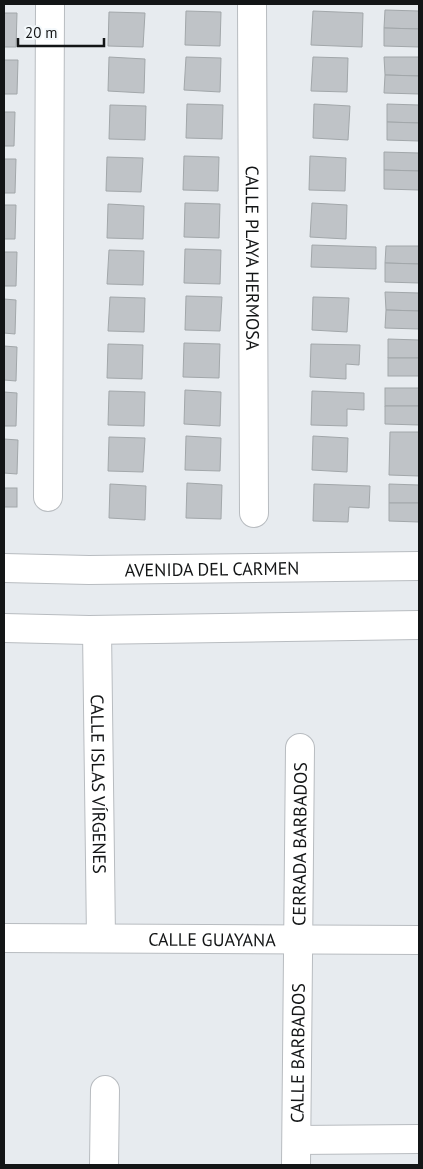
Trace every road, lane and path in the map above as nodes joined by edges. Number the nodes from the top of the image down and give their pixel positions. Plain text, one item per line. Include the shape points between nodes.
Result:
1 (50, 4) edge
2 (252, 4) edge
3 (48, 497) dead end
4 (254, 513) dead end
5 (419, 566) edge
6 (4, 568) edge
7 (419, 626) edge
8 (4, 628) edge
9 (97, 630) junction
10 (300, 748) dead end
11 (4, 938) edge
12 (101, 938) junction
13 (298, 940) junction
14 (419, 940) edge
15 (105, 1090) dead end
16 (419, 1140) edge
17 (296, 1153) edge
18 (104, 1165) edge

1 - 3 street
2 - 4 street, CALLE PLAYA HERMOSA
5 - 6 street, AVENIDA DEL CARMEN
7 - 9 street
8 - 9 street
9 - 12 street, CALLE ISLAS VÍRGENES
10 - 13 street, CERRADA BARBADOS
11 - 12 street, CALLE GUAYANA
12 - 13 street, CALLE GUAYANA
13 - 14 street, CALLE GUAYANA
13 - 17 street, CALLE BARBADOS
15 - 18 street
16 - 17 street

